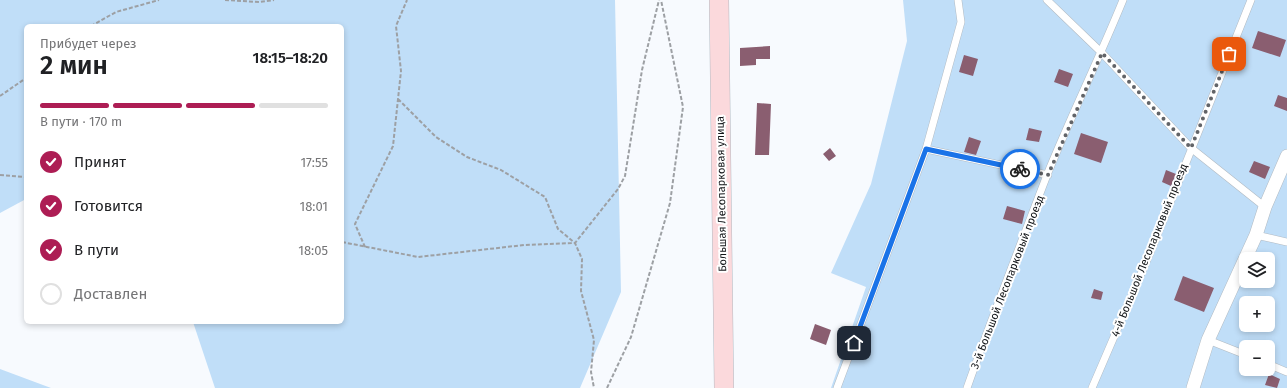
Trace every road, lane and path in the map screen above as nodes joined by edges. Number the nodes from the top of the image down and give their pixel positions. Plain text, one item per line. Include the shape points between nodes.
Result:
1 (159, 0) edge
2 (225, 0) edge
3 (274, 0) edge
4 (407, 0) edge
5 (660, 0) edge
6 (719, 0) edge
7 (958, 0) edge
8 (1048, 0) edge
9 (1123, 0) edge
10 (1251, 0) edge
11 (95, 24) edge
12 (1102, 53) junction
13 (24, 79) edge
14 (0, 96) edge
15 (398, 99) junction
16 (1191, 148) junction
17 (926, 149) junction
18 (1287, 156) edge
19 (0, 175) edge
20 (1048, 175) junction
21 (24, 177) edge
22 (1265, 207) junction
23 (1256, 236) junction
24 (344, 242) edge
25 (1287, 242) edge
26 (575, 243) junction
27 (365, 247) junction
28 (1208, 340) junction
29 (1239, 352) edge
30 (1275, 367) edge
31 (1287, 372) edge
32 (594, 388) edge
33 (606, 388) edge
34 (724, 388) edge
35 (837, 388) edge
36 (967, 388) edge
37 (1092, 388) edge
38 (1193, 388) edge

1 - 11 path via 116,12
2 - 3 path
4 - 15 path via 396,26 401,71
5 - 26 path via 642,70 625,176 618,190
5 - 33 path via 683,107 670,203 631,336
6 - 34 main road, Большая Лесопарковая улица
7 - 17 lane via 961,22
8 - 12 lane
9 - 12 lane, 3-й Большой Лесопарковый проезд
10 - 16 lane, 4-й Большой Лесопарковый проезд
12 - 16 lane
12 - 20 lane, 3-й Большой Лесопарковый проезд
13 - 14 path
15 - 26 path via 442,141 467,157 501,170 545,197 558,229
15 - 27 path via 393,146 355,224
16 - 22 lane
16 - 37 lane, 4-й Большой Лесопарковый проезд via 1150,253
17 - 20 lane
17 - 35 lane
18 - 22 street
19 - 21 path
20 - 36 lane, 3-й Большой Лесопарковый проезд via 996,306
22 - 23 street
23 - 25 lane
23 - 28 street
24 - 27 path
26 - 27 path via 524,245 418,257
26 - 32 path via 582,259 581,291 594,340 591,372
28 - 29 lane
28 - 38 street
30 - 31 lane

